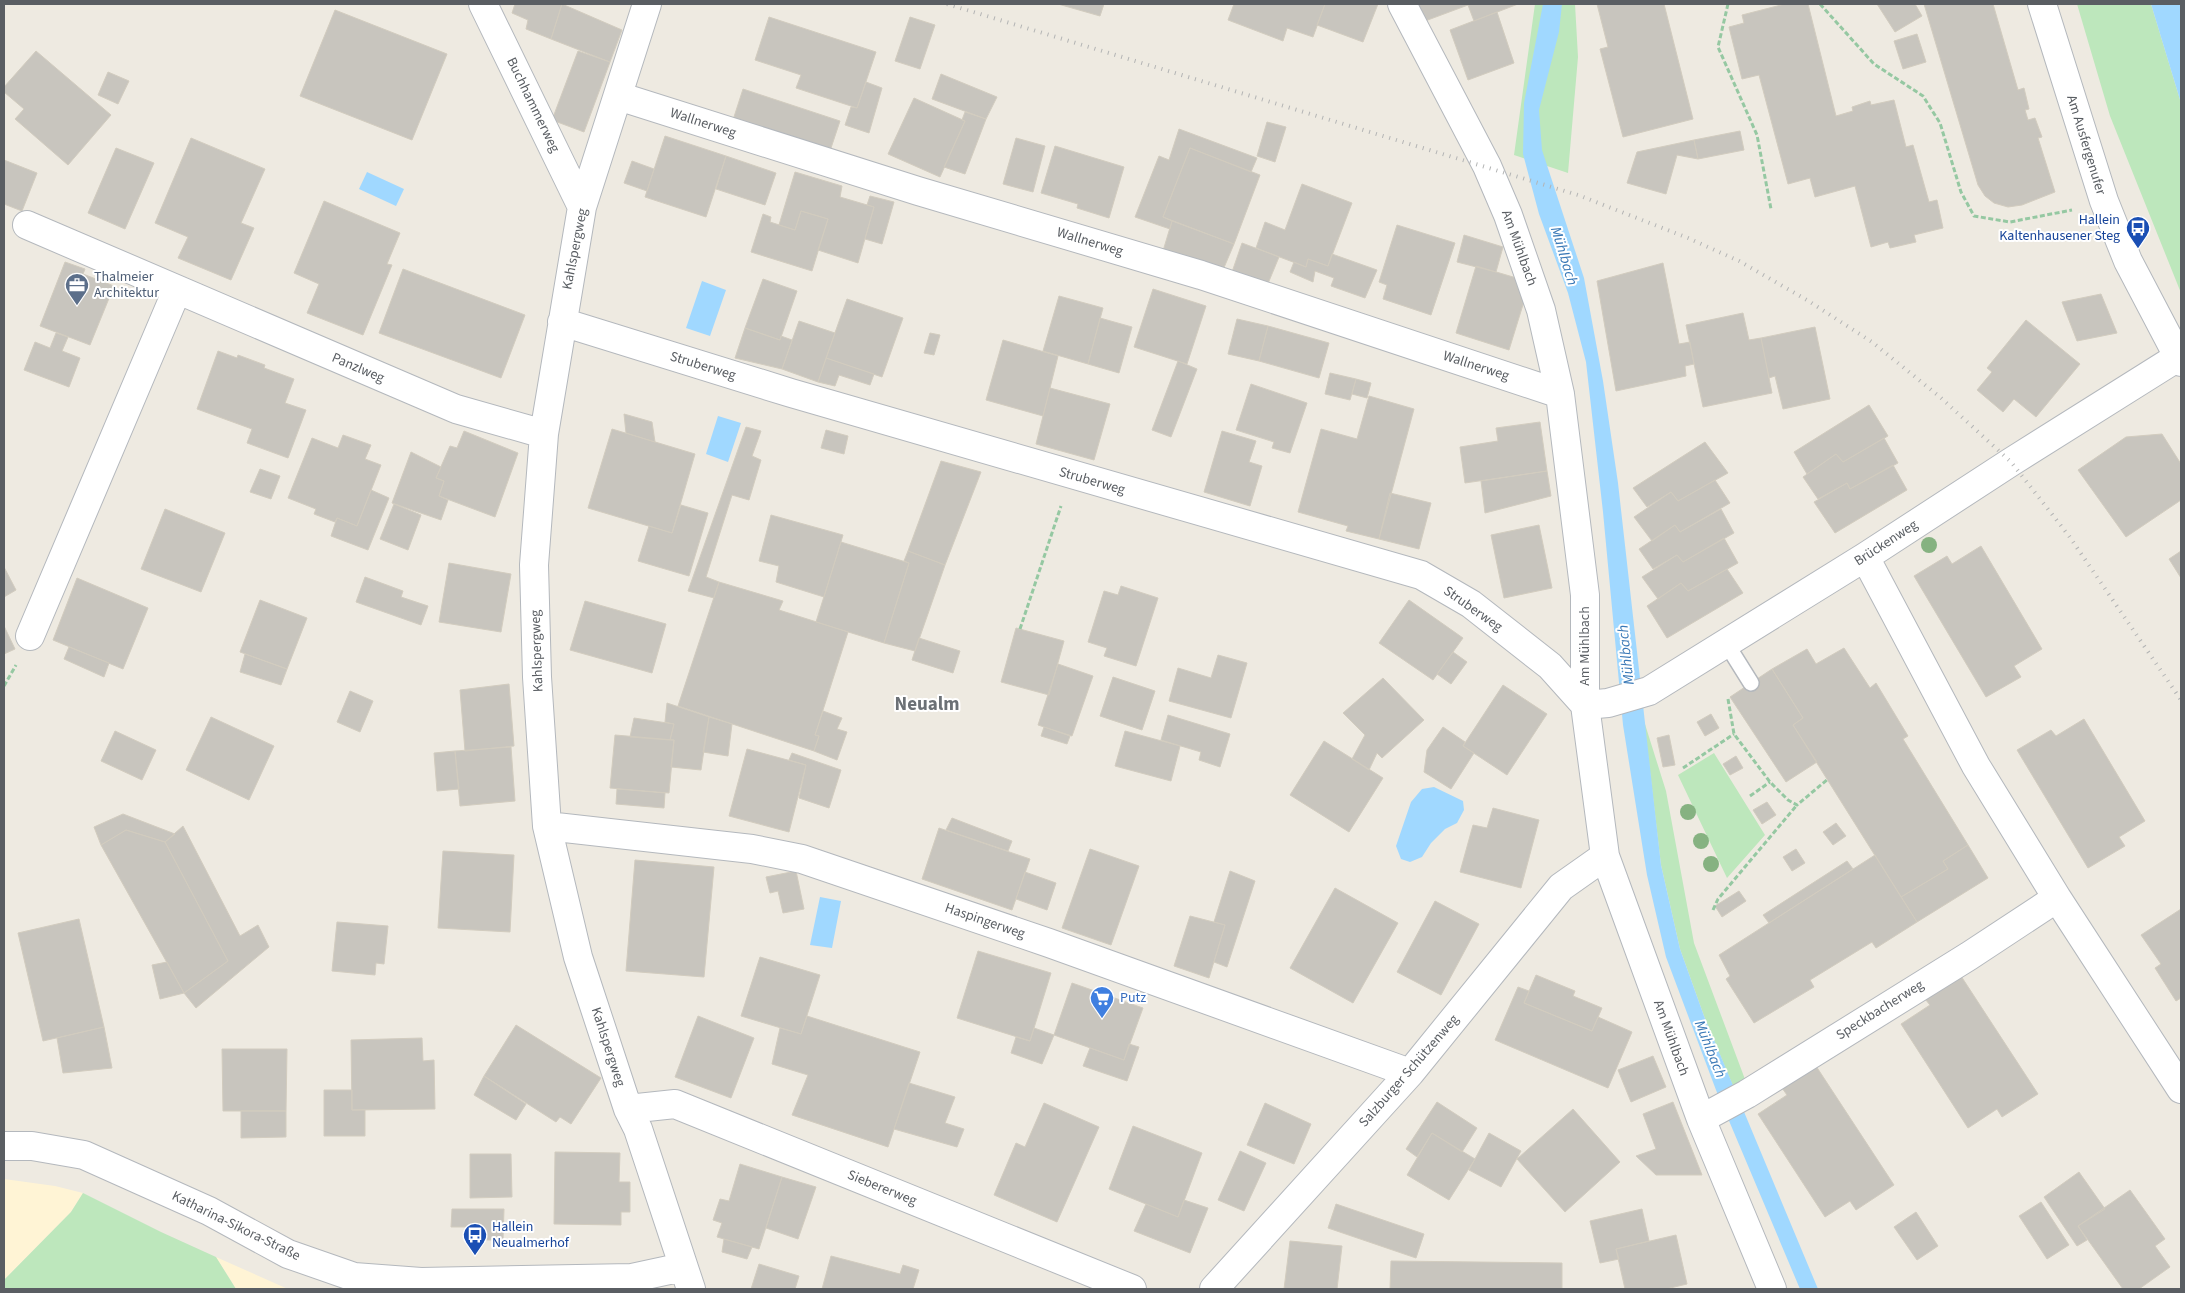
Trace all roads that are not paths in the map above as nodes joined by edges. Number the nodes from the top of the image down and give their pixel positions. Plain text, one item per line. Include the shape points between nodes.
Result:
1 (483, 4) edge
2 (647, 4) edge
3 (1402, 4) edge
4 (2042, 4) edge
5 (618, 96) junction
6 (582, 207) junction
7 (27, 225) dead end
8 (177, 290) junction
9 (562, 322) junction
10 (2180, 359) edge
11 (1560, 394) junction
12 (544, 434) junction
13 (1865, 557) junction
14 (30, 636) dead end
15 (1719, 647) junction
16 (1751, 683) dead end
17 (1597, 704) junction
18 (547, 826) junction
19 (1605, 856) junction
20 (2057, 898) junction
21 (1410, 1073) junction
22 (2181, 1089) edge
23 (628, 1109) junction
24 (1710, 1114) junction
25 (4, 1146) edge
26 (687, 1278) edge
27 (1132, 1289) edge
28 (1214, 1289) edge
29 (1772, 1289) edge

1 - 6 street, Buchhammerweg
2 - 5 street, Kahlspergweg
3 - 11 street, Am Mühlbach via 1487,166 1508,215 1541,310
4 - 10 street, Am Ausfergenufer via 2104,201 2128,261
5 - 6 street, Kahlspergweg
5 - 11 street, Wallnerweg via 918,191 1201,275
6 - 9 street, Kahlspergweg
7 - 8 street, Panzlweg
8 - 12 street, Panzlweg via 456,409
8 - 14 street
9 - 12 street, Kahlspergweg
9 - 17 street, Struberweg via 791,393 1421,575 1471,604
10 - 13 street, Brückenweg
11 - 17 street, Am Mühlbach
12 - 18 street, Kahlspergweg via 534,565 537,677
13 - 15 street, Brückenweg
13 - 20 street via 1967,750
15 - 16 lane
15 - 17 street, Brückenweg via 1649,691
17 - 19 street, Am Mühlbach
18 - 21 street, Haspingerweg via 752,849 802,860 1049,943
18 - 23 street, Kahlspergweg via 578,957
19 - 21 street, Salzburger Schützenweg via 1562,887
19 - 24 street, Am Mühlbach
20 - 22 street
20 - 24 street, Speckbacherweg via 1969,956
21 - 28 street, Salzburger Schützenweg
23 - 26 street, Kahlspergweg via 638,1129
23 - 27 street, Siebererweg via 675,1104
24 - 29 street, Am Mühlbach
25 - 26 street, Katharina-Sikora-Straße via 32,1146 84,1156 209,1211 288,1254 354,1277 430,1282

